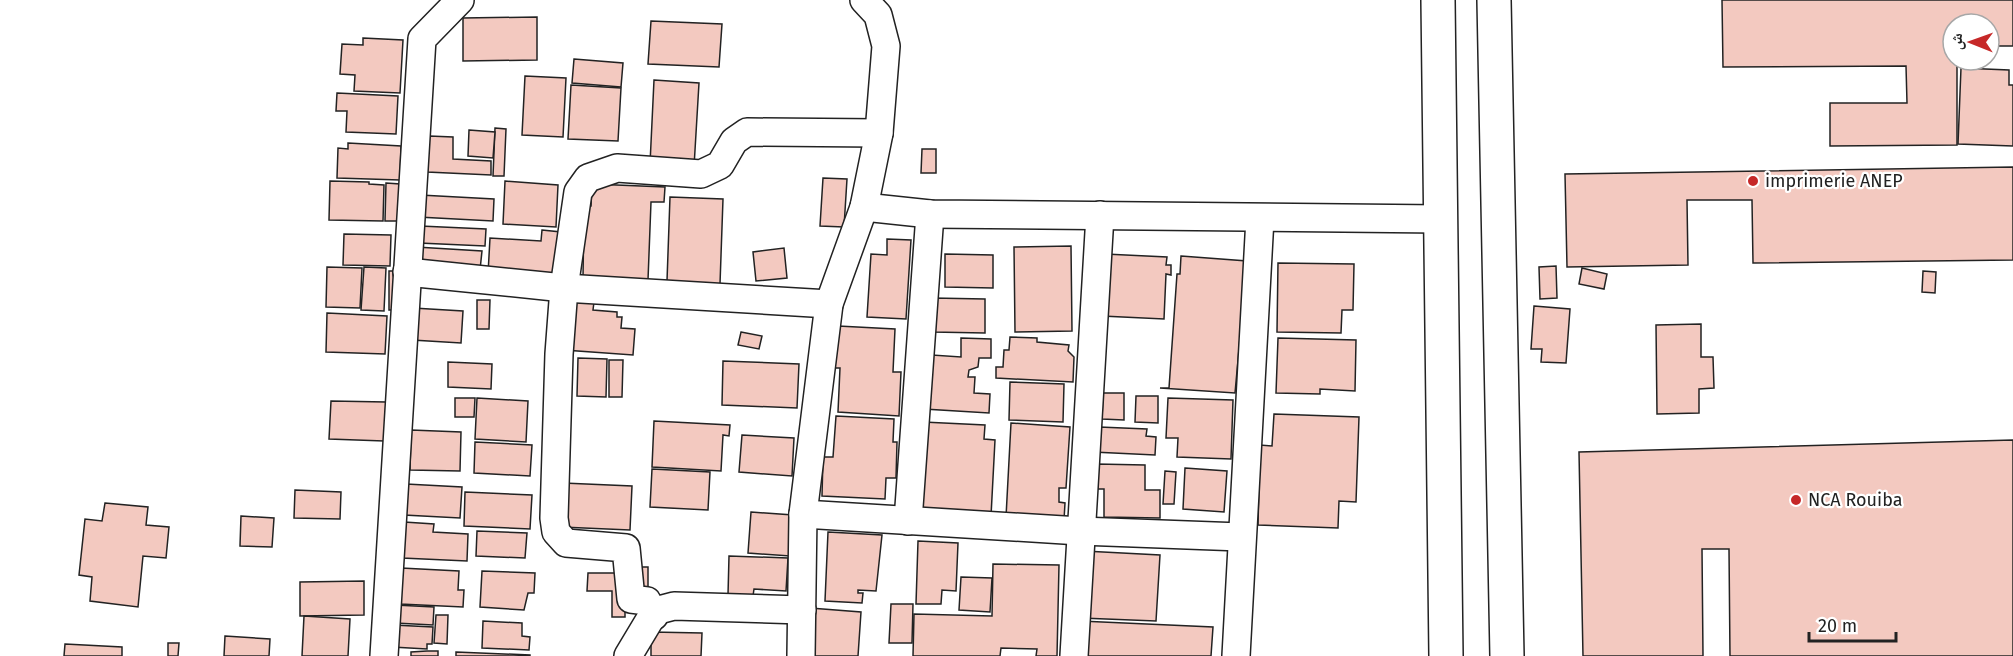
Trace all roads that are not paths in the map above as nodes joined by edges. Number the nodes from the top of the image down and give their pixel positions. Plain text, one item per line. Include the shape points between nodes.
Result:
1 (460, 0) edge
2 (864, 0) edge
3 (1438, 0) edge
4 (1494, 0) edge
5 (879, 134) junction
6 (864, 207) junction
7 (930, 214) junction
8 (1100, 215) junction
9 (1260, 218) junction
10 (1441, 219) junction
11 (407, 272) junction
12 (564, 288) junction
13 (829, 304) junction
14 (803, 514) junction
15 (908, 521) junction
16 (1080, 531) junction
17 (1241, 537) junction
18 (802, 610) junction
19 (654, 616) junction
20 (384, 656) edge
21 (628, 656) edge
22 (801, 656) edge
23 (1074, 656) edge
24 (1236, 656) edge
25 (1446, 656) edge
26 (1507, 656) edge

1 - 11 street via 422,39
2 - 5 street via 878,15 886,46
3 - 10 highway
4 - 26 highway
5 - 6 street
5 - 12 street via 747,132 734,141 720,165 701,174 618,168 588,178 578,192
6 - 7 street
6 - 13 street
7 - 8 street
7 - 15 street
8 - 9 street
8 - 16 street
9 - 10 street
9 - 17 street
10 - 25 highway
11 - 12 street
11 - 20 street
12 - 13 street
12 - 19 street via 558,366 556,532 566,543 626,548 631,599 647,601
13 - 14 street
14 - 15 street
14 - 18 street
15 - 16 street
16 - 17 street
16 - 23 street
17 - 24 street
18 - 19 street via 674,606 655,611
18 - 22 street
19 - 21 street

